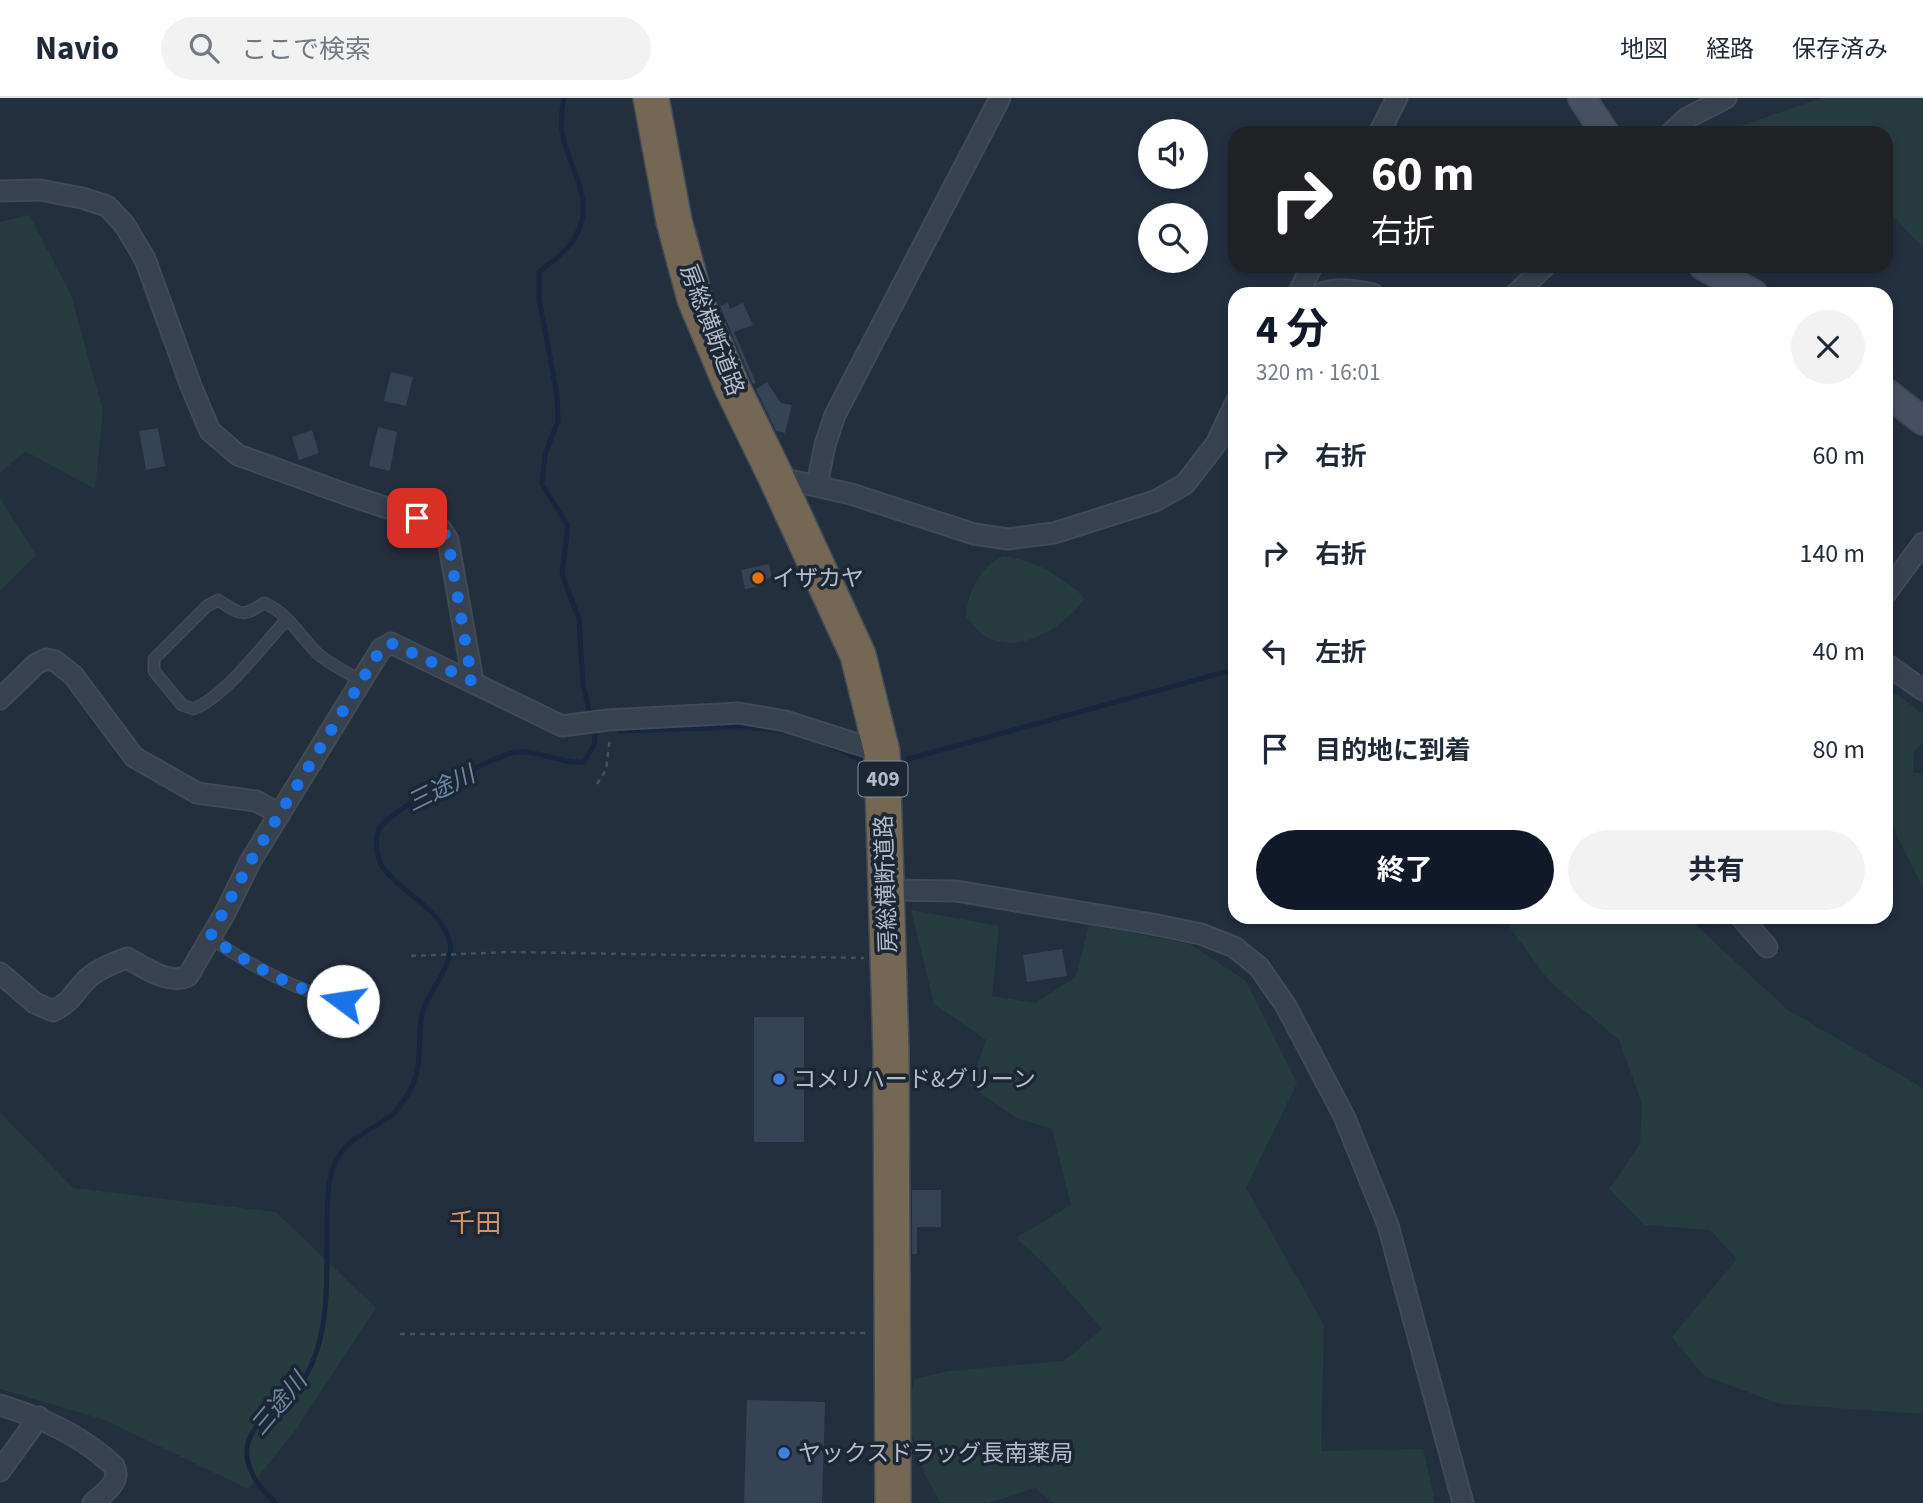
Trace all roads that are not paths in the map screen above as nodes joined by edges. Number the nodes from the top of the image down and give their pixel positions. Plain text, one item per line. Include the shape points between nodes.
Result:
1 (651, 98) edge
2 (1000, 98) edge
3 (1397, 98) edge
4 (1583, 98) edge
5 (1726, 98) edge
6 (1383, 126) edge
7 (1601, 126) edge
8 (1678, 126) edge
9 (0, 191) edge
10 (1538, 273) edge
11 (1716, 273) edge
12 (1523, 287) edge
13 (1741, 287) edge
14 (1893, 397) edge
15 (1228, 419) edge
16 (1923, 421) edge
17 (776, 477) junction
18 (817, 485) junction
19 (1923, 542) edge
20 (1893, 583) edge
21 (287, 619) junction
22 (1893, 669) edge
23 (361, 681) junction
24 (472, 681) junction
25 (1923, 690) edge
26 (0, 699) edge
27 (882, 752) junction
28 (280, 814) junction
29 (886, 890) junction
30 (1747, 924) edge
31 (210, 937) junction
32 (1767, 947) dead end
33 (0, 973) edge
34 (343, 1001) dead end
35 (0, 1405) edge
36 (39, 1417) junction
37 (0, 1471) edge
38 (93, 1503) edge
39 (893, 1503) edge
40 (1462, 1503) edge

1 - 17 highway, 房総横断道路 / 409 via 674,221 695,299
2 - 18 street via 835,415
3 - 6 street
4 - 7 street
5 - 8 street
9 - 24 street via 40,190 82,198 107,206 124,224 145,259 211,431 225,445 239,455 442,529 448,540
10 - 12 street
11 - 13 street
14 - 16 street
15 - 18 street via 1216,444 1185,484 1155,500 1054,533 1008,539 974,534
17 - 18 street
17 - 27 highway, 房総横断道路 / 409 via 858,655
19 - 20 street
21 - 21 lane via 264,603 240,614 218,600 154,659 153,671 182,705 193,709 207,704
21 - 23 lane via 319,655
22 - 25 street
23 - 24 street via 381,649 391,643
23 - 28 street
24 - 27 street via 562,726 739,713 785,721
26 - 28 street via 36,664 55,661 73,675 134,757 197,793 256,801
27 - 29 highway, 房総横断道路 / 409
28 - 31 street
29 - 39 highway, 房総横断道路 / 409
29 - 40 street via 956,891 1201,934 1234,947 1259,967 1286,1006 1344,1116 1388,1226
30 - 32 street
31 - 33 street via 188,976 167,978 127,958 87,978 68,1003 52,1012 34,1003
31 - 34 lane via 290,984
35 - 36 street
36 - 37 street
36 - 38 street via 114,1466 117,1478

